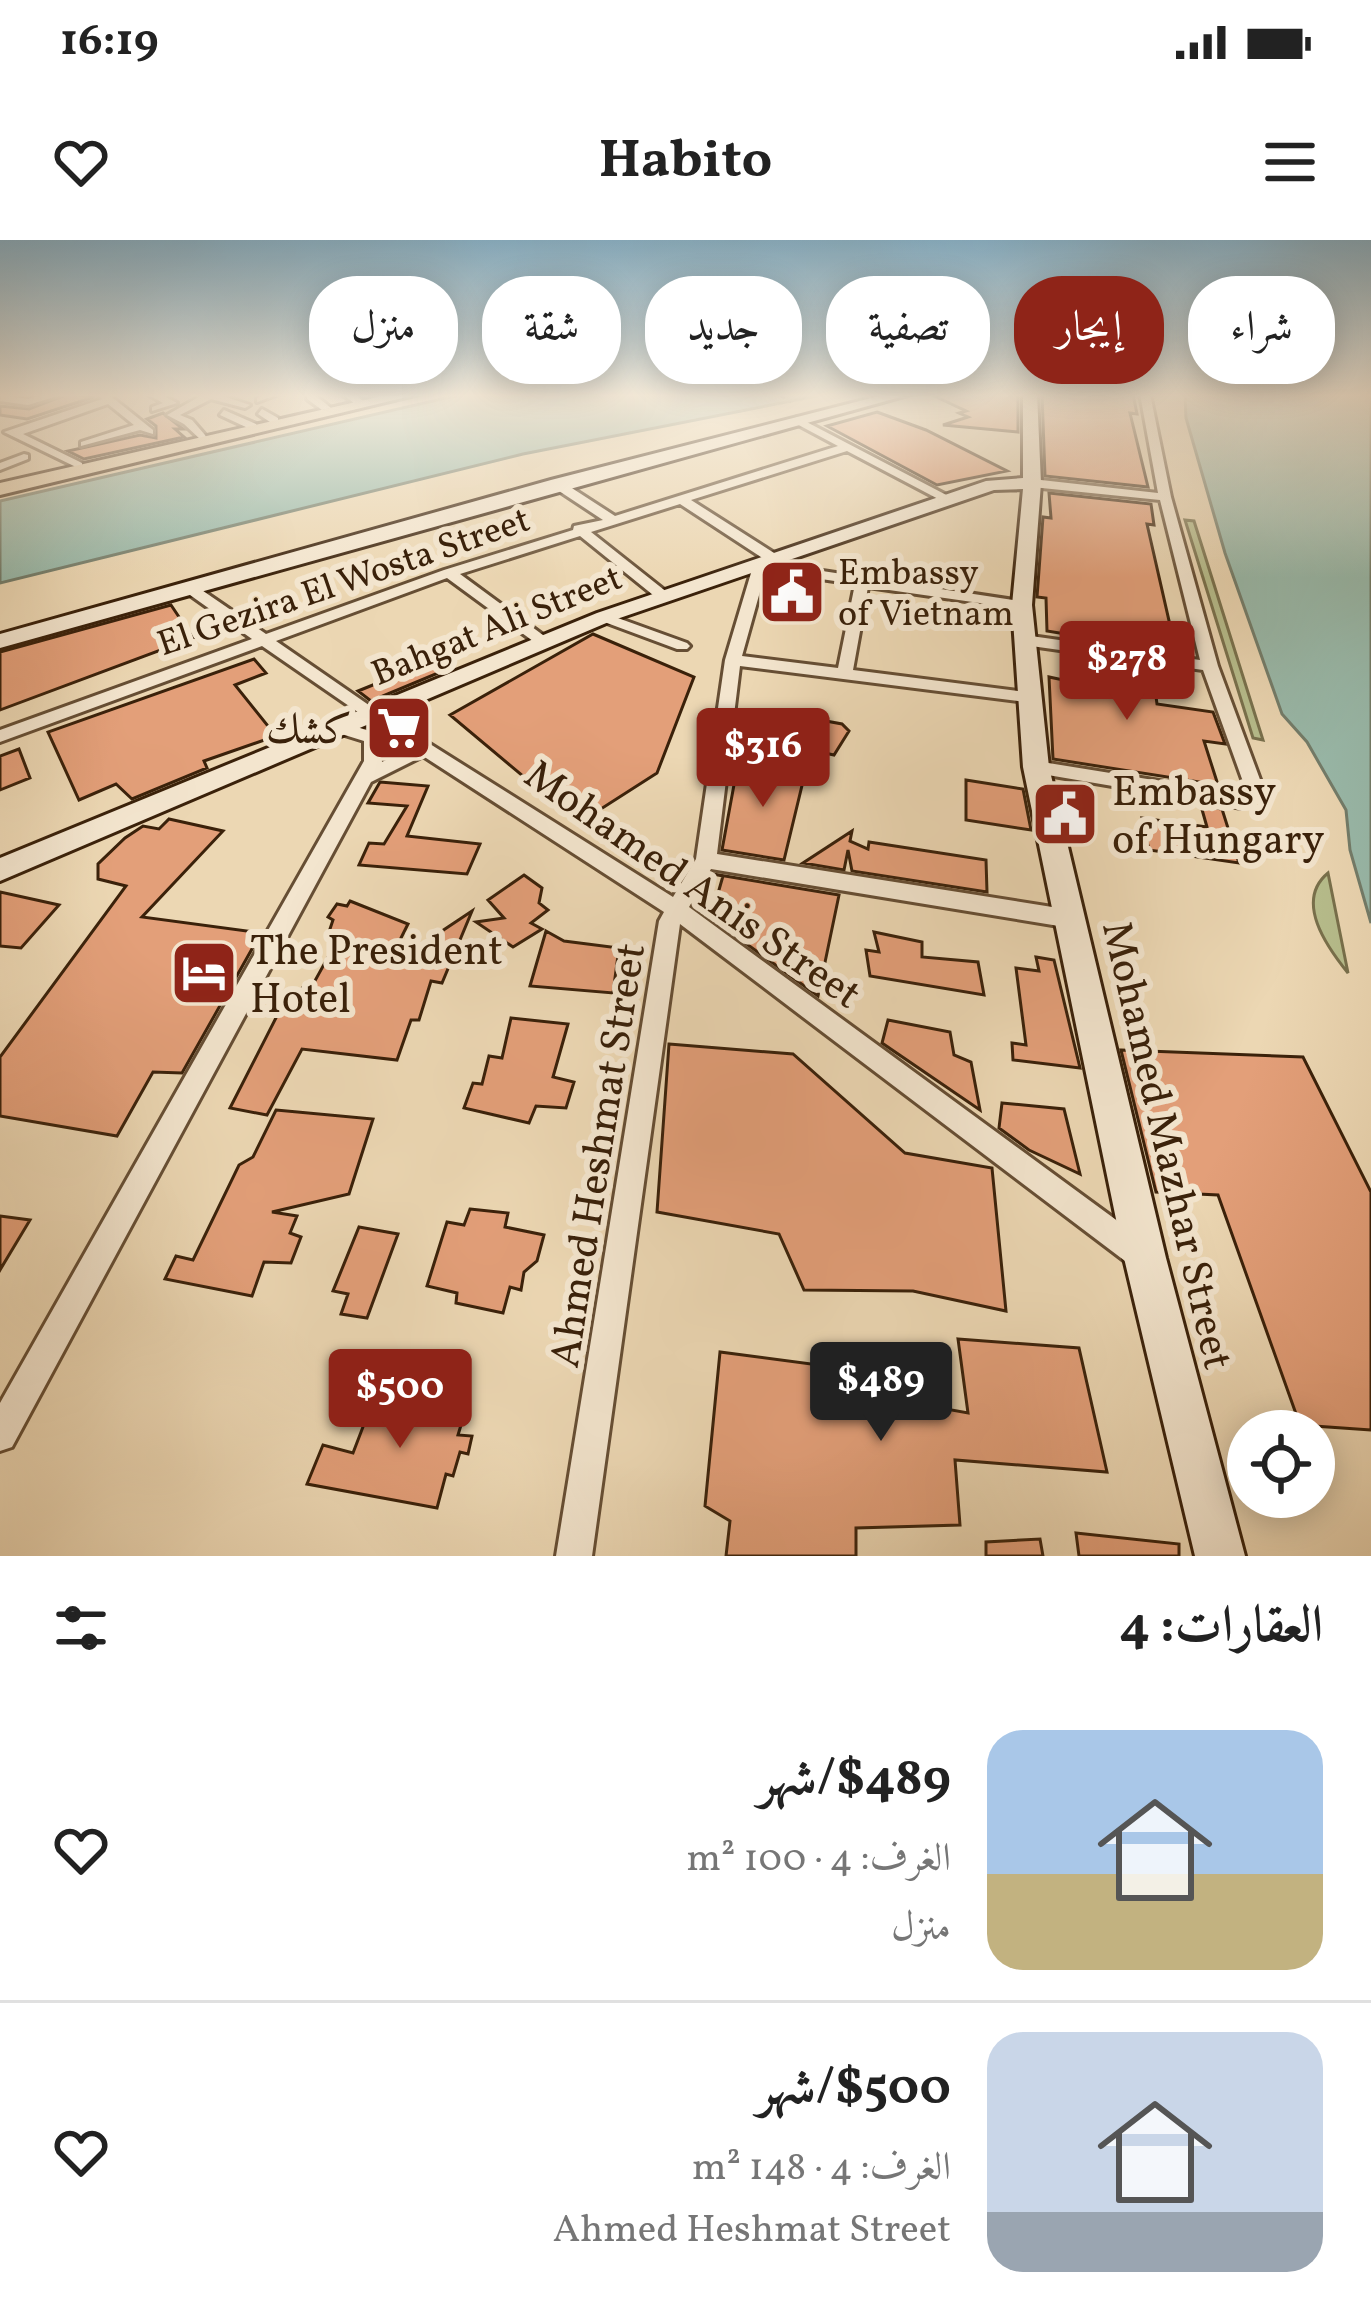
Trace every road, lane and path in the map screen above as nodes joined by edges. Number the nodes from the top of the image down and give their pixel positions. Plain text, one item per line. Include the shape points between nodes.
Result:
1 (46, 455) edge
2 (116, 455) edge
3 (665, 455) edge
4 (820, 455) edge
5 (864, 455) edge
6 (1031, 455) edge
7 (1157, 455) edge
8 (3, 479) edge
9 (1032, 483) junction
10 (556, 484) junction
11 (1165, 497) junction
12 (680, 498) junction
13 (948, 499) junction
14 (610, 519) junction
15 (579, 529) junction
16 (765, 561) junction
17 (449, 572) junction
18 (862, 583) junction
19 (188, 587) junction
20 (663, 596) junction
21 (1022, 605) junction
22 (604, 616) junction
23 (260, 638) junction
24 (1024, 640) junction
25 (0, 641) edge
26 (542, 641) junction
27 (682, 646) dead end
28 (733, 660) junction
29 (1210, 666) junction
30 (844, 676) junction
31 (1027, 697) junction
32 (370, 714) junction
33 (340, 728) junction
34 (0, 736) edge
35 (424, 748) junction
36 (1036, 767) junction
37 (364, 778) junction
38 (706, 860) junction
39 (0, 870) edge
40 (677, 910) junction
41 (1071, 919) junction
42 (1145, 1258) junction
43 (0, 1435) edge
44 (574, 1556) edge
45 (1220, 1556) edge

1 - 8 main road
2 - 8 main road
3 - 10 street
4 - 12 street, El Gezira El Wosta Street
5 - 13 street
6 - 9 street, Mohamed Mazhar Street
7 - 11 street
9 - 11 street
9 - 13 street, Bahgat Ali Street
9 - 21 street, Mohamed Mazhar Street
10 - 14 street
10 - 19 street
11 - 29 street
12 - 14 street, El Gezira El Wosta Street
12 - 16 street
13 - 16 street, Bahgat Ali Street
14 - 15 street, El Gezira El Wosta Street
15 - 17 street, El Gezira El Wosta Street
15 - 20 street
16 - 18 street
16 - 20 street, Bahgat Ali Street
16 - 28 street, Ahmed Heshmat Street
17 - 23 street, El Gezira El Wosta Street
17 - 26 street
18 - 21 street
18 - 30 street
19 - 23 street, Mohamed Anis Street
19 - 25 street
20 - 22 street, Bahgat Ali Street
21 - 24 street, Mohamed Mazhar Street
22 - 26 street, Bahgat Ali Street
22 - 27 street
23 - 32 street, Mohamed Anis Street
23 - 34 street, El Gezira El Wosta Street
24 - 29 street
24 - 31 street, Mohamed Mazhar Street
26 - 32 street, Bahgat Ali Street
28 - 30 street
28 - 38 street, Ahmed Heshmat Street
29 - 36 street via 1252,799
30 - 31 street
31 - 36 street, Mohamed Mazhar Street
32 - 33 street, Bahgat Ali Street
32 - 35 street, Mohamed Anis Street
33 - 37 street via 373,738 377,749
33 - 39 street, Bahgat Ali Street
35 - 37 street
35 - 40 street, Mohamed Anis Street
36 - 41 street, Mohamed Mazhar Street
37 - 43 street
38 - 40 street, Ahmed Heshmat Street
38 - 41 street
40 - 42 street, Mohamed Anis Street
40 - 44 street, Ahmed Heshmat Street
41 - 42 street, Mohamed Mazhar Street
42 - 45 street, Mohamed Mazhar Street

